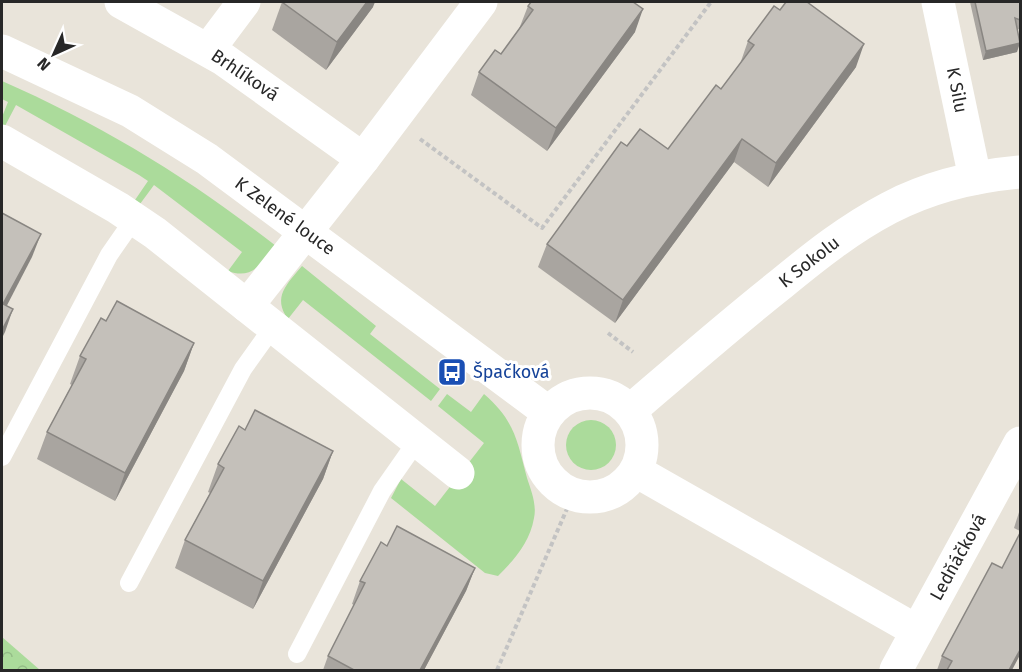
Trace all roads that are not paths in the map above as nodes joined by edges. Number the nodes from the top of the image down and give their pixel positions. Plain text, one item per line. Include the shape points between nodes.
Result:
1 (122, 2) edge
2 (244, 2) edge
3 (481, 2) edge
4 (938, 2) edge
5 (208, 50) junction
6 (2, 51) edge
7 (2, 141) edge
8 (363, 159) junction
9 (1020, 172) edge
10 (975, 178) junction
11 (134, 219) junction
12 (306, 232) junction
13 (247, 306) junction
14 (273, 327) junction
15 (630, 411) junction
16 (549, 413) junction
17 (417, 441) junction
18 (1020, 443) edge
19 (2, 457) edge
20 (636, 471) junction
21 (458, 473) dead end
22 (129, 583) dead end
23 (917, 632) junction
24 (297, 654) dead end
25 (896, 670) edge

1 - 5 street, Brhlíková
2 - 5 street
3 - 8 street
4 - 10 street, K Silu
5 - 8 street, Brhlíková
6 - 12 street, K Zelené louce via 130,111 207,159
7 - 11 street via 81,184
8 - 12 street
9 - 10 street, K Sokolu
10 - 15 street, K Sokolu via 891,207 849,231 749,309
11 - 13 street
11 - 19 lane via 109,255
12 - 13 street
12 - 16 street, K Zelené louce
13 - 14 street
14 - 17 street
14 - 22 lane via 243,369
15 - 16 street via 609,396 583,393 558,404
15 - 20 street via 643,446
16 - 20 street via 538,439 538,453 550,479 573,495 585,498 610,494 625,485
17 - 21 street
17 - 24 lane via 382,491
18 - 23 street, Ledňáčková
20 - 23 street
23 - 25 street, Ledňáčková

